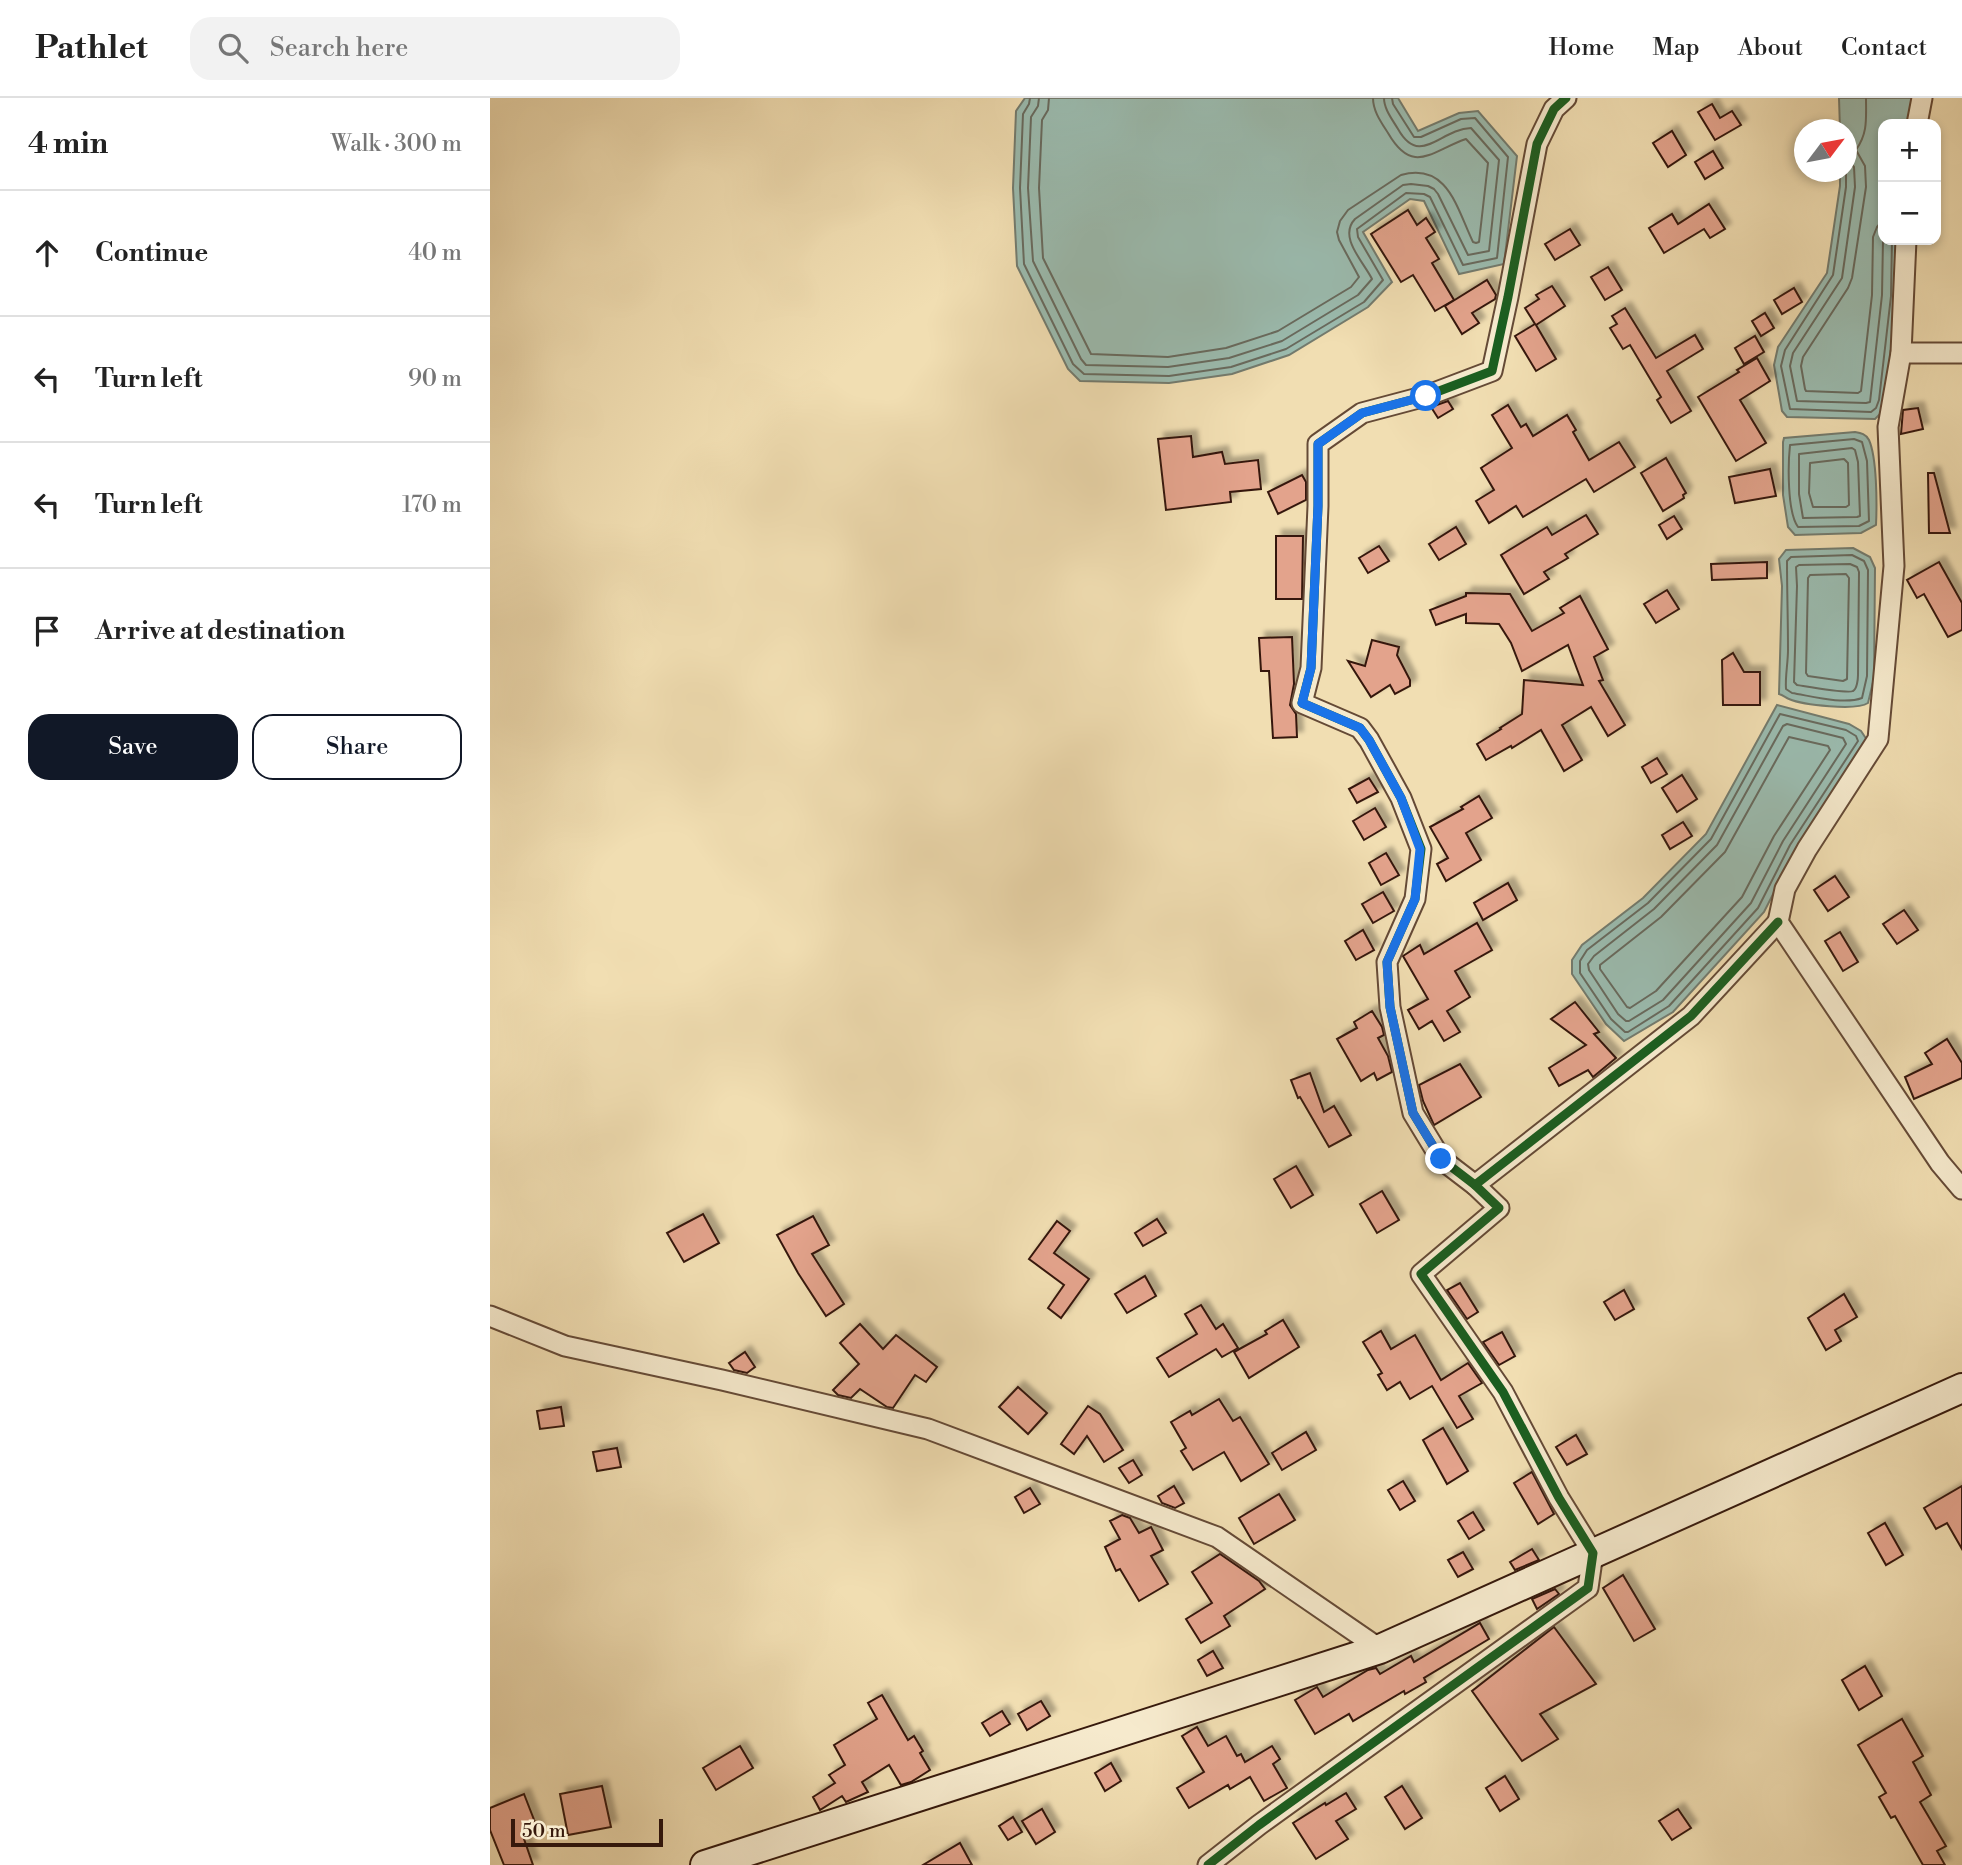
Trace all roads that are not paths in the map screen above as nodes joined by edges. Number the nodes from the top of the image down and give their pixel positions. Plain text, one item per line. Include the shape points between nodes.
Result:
1 (1566, 98) edge
2 (1922, 98) edge
3 (1918, 119) edge
4 (1906, 245) edge
5 (1901, 353) junction
6 (1962, 353) edge
7 (1778, 922) junction
8 (1475, 1185) junction
9 (1962, 1189) edge
10 (490, 1316) edge
11 (1962, 1388) edge
12 (1593, 1553) junction
13 (1380, 1649) junction
14 (705, 1865) edge
15 (1209, 1865) edge

1 - 8 street via 1554,109 1537,145 1492,370 1426,396 1362,413 1318,444 1311,668 1302,703 1360,728 1401,798 1420,849 1415,899 1387,962 1390,1007 1413,1113 1441,1159
2 - 3 street
4 - 5 street
5 - 6 street
5 - 7 street via 1888,427 1894,566 1878,739 1785,889
7 - 8 street via 1691,1016
7 - 9 street
8 - 12 street via 1499,1208 1420,1274 1503,1392
10 - 13 street via 565,1346 928,1429 1217,1538
11 - 12 main road
12 - 13 main road
12 - 15 street via 1588,1588
13 - 14 main road

